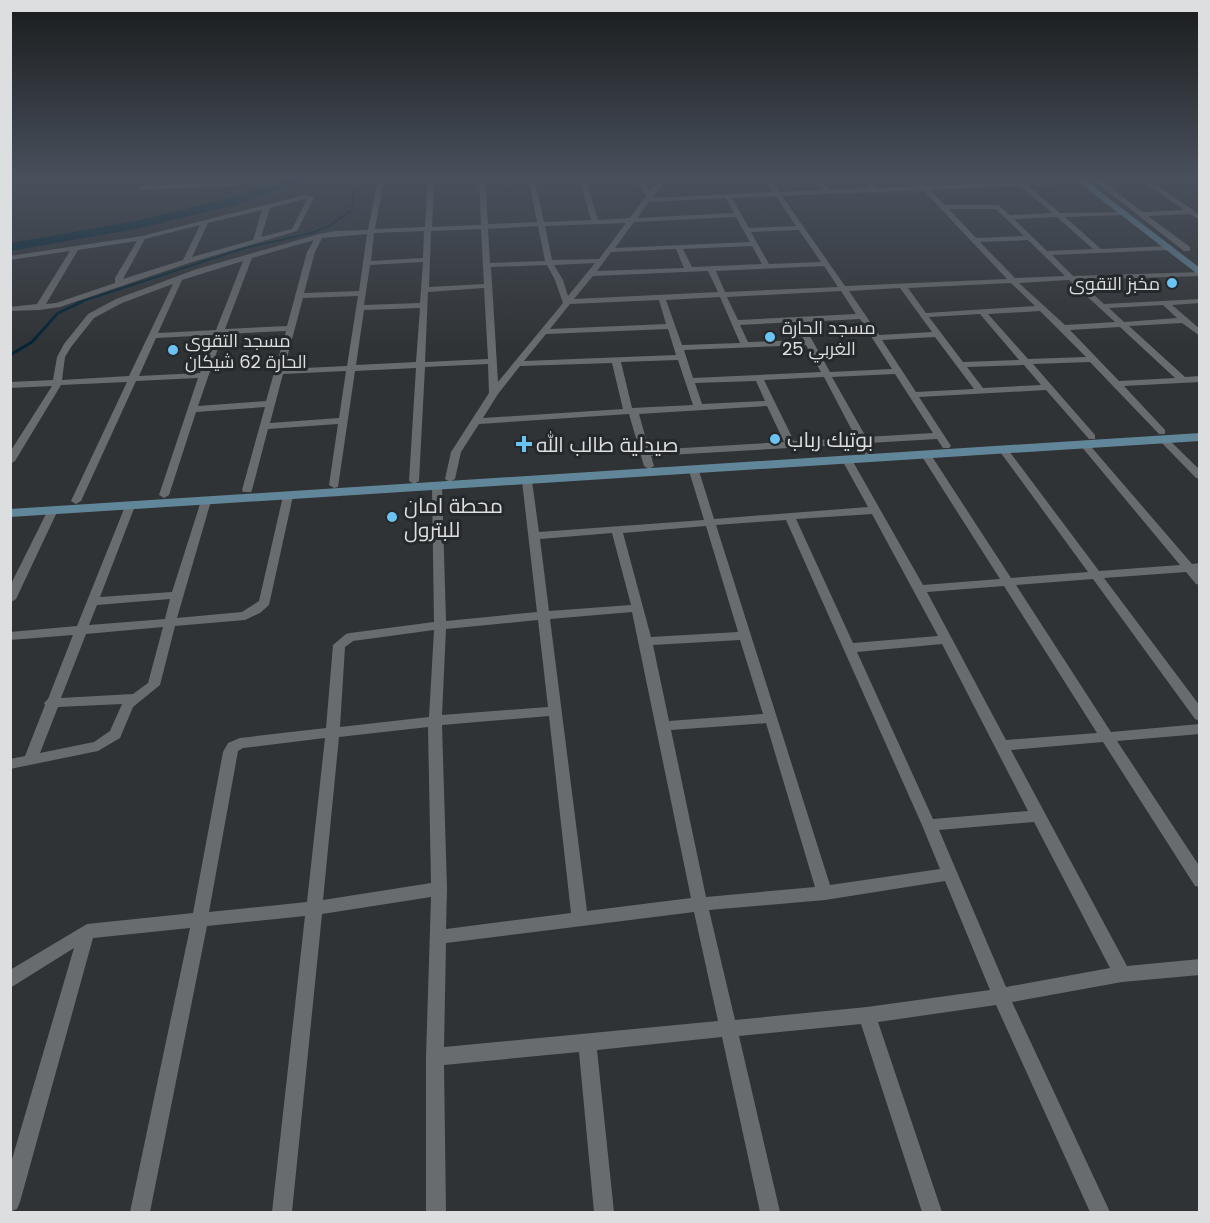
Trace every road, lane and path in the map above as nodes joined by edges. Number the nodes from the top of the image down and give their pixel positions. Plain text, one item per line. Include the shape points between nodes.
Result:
1 (157, 234) edge
2 (199, 234) edge
3 (258, 234) edge
4 (281, 234) edge
5 (344, 234) edge
6 (371, 234) edge
7 (427, 234) edge
8 (484, 234) edge
9 (541, 234) edge
10 (621, 234) edge
11 (749, 234) edge
12 (805, 234) edge
13 (970, 234) edge
14 (1028, 234) edge
15 (1081, 234) edge
16 (1149, 234) edge
17 (1170, 234) edge
18 (319, 236) junction
19 (142, 238) junction
20 (1032, 238) junction
21 (976, 240) junction
22 (256, 241) junction
23 (754, 244) junction
24 (679, 247) junction
25 (75, 249) junction
26 (1168, 249) junction
27 (609, 250) junction
28 (1100, 250) junction
29 (1046, 253) junction
30 (248, 258) junction
31 (11, 259) edge
32 (425, 260) junction
33 (186, 261) junction
34 (601, 261) junction
35 (367, 263) junction
36 (549, 263) junction
37 (826, 264) junction
38 (487, 266) junction
39 (767, 267) junction
40 (711, 269) junction
41 (689, 270) junction
42 (589, 274) junction
43 (1200, 274) edge
44 (1071, 278) junction
45 (179, 279) junction
46 (1012, 280) junction
47 (124, 283) junction
48 (487, 286) junction
49 (902, 286) junction
50 (843, 289) junction
51 (425, 290) junction
52 (363, 292) junction
53 (722, 295) junction
54 (300, 296) junction
55 (662, 298) junction
56 (1200, 300) edge
57 (566, 302) junction
58 (1165, 303) junction
59 (424, 305) junction
60 (1104, 306) junction
61 (39, 308) junction
62 (360, 308) junction
63 (1042, 308) junction
64 (10, 309) edge
65 (982, 312) junction
66 (925, 315) junction
67 (862, 316) junction
68 (797, 320) junction
69 (1185, 320) junction
70 (735, 323) junction
71 (1123, 324) junction
72 (671, 326) junction
73 (291, 328) junction
74 (1063, 328) junction
75 (221, 332) junction
76 (542, 332) junction
77 (939, 334) junction
78 (1200, 334) edge
79 (153, 336) junction
80 (875, 338) junction
81 (809, 342) junction
82 (745, 345) junction
83 (680, 352) junction
84 (1092, 359) junction
85 (616, 360) junction
86 (493, 361) junction
87 (1028, 362) junction
88 (422, 364) junction
89 (517, 364) junction
90 (962, 365) junction
91 (350, 368) junction
92 (897, 371) junction
93 (278, 372) junction
94 (203, 375) junction
95 (827, 375) junction
96 (759, 378) junction
97 (1200, 379) edge
98 (130, 380) junction
99 (1183, 380) junction
100 (690, 381) junction
101 (57, 384) junction
102 (1117, 384) junction
103 (10, 385) edge
104 (1050, 387) junction
105 (980, 391) junction
106 (495, 393) junction
107 (912, 394) junction
108 (770, 403) junction
109 (269, 404) junction
110 (698, 407) junction
111 (194, 409) junction
112 (630, 412) junction
113 (343, 421) junction
114 (475, 421) junction
115 (263, 426) junction
116 (1200, 430) edge
117 (1162, 436) junction
118 (1200, 437) edge
119 (942, 441) junction
120 (1088, 441) junction
121 (790, 444) junction
122 (865, 446) junction
123 (1003, 449) junction
124 (926, 455) junction
125 (648, 460) junction
126 (848, 460) junction
127 (10, 461) edge
128 (694, 471) junction
129 (1200, 476) edge
130 (414, 481) junction
131 (527, 481) junction
132 (443, 483) junction
133 (334, 485) junction
134 (247, 490) junction
135 (164, 495) junction
136 (288, 496) junction
137 (76, 501) junction
138 (206, 501) junction
139 (10, 505) edge
140 (130, 506) junction
141 (53, 510) junction
142 (876, 510) junction
143 (10, 513) edge
144 (790, 517) junction
145 (711, 523) junction
146 (617, 530) junction
147 (535, 536) junction
148 (1194, 568) edge
149 (1097, 575) junction
150 (1200, 581) edge
151 (1006, 582) junction
152 (919, 589) junction
153 (177, 595) junction
154 (10, 599) edge
155 (91, 602) junction
156 (637, 608) junction
157 (544, 614) junction
158 (170, 622) junction
159 (440, 625) junction
160 (80, 630) junction
161 (10, 636) edge
162 (745, 636) junction
163 (945, 640) junction
164 (646, 641) junction
165 (849, 648) junction
166 (137, 698) junction
167 (51, 703) junction
168 (555, 711) junction
169 (1200, 716) edge
170 (772, 718) junction
171 (435, 721) junction
172 (662, 726) junction
173 (1200, 729) edge
174 (333, 732) junction
175 (1107, 736) junction
176 (1001, 746) junction
177 (30, 761) junction
178 (10, 764) edge
179 (1038, 816) junction
180 (929, 825) junction
181 (949, 874) junction
182 (1200, 881) edge
183 (439, 890) junction
184 (825, 893) junction
185 (700, 904) junction
186 (313, 908) junction
187 (200, 920) junction
188 (580, 920) junction
189 (87, 931) junction
190 (438, 937) junction
191 (1200, 967) edge
192 (1122, 974) junction
193 (10, 980) edge
194 (1000, 996) junction
195 (867, 1015) junction
196 (728, 1029) junction
197 (587, 1043) junction
198 (435, 1057) junction
199 (10, 1202) edge
200 (140, 1212) edge
201 (282, 1212) edge
202 (436, 1212) edge
203 (604, 1212) edge
204 (770, 1212) edge
205 (932, 1212) edge
206 (1100, 1212) edge

1 - 19 street
2 - 33 street
3 - 22 street
4 - 22 street
5 - 18 street
6 - 35 street
7 - 32 street
8 - 38 street
9 - 36 street
10 - 27 street
11 - 23 street
12 - 37 street
13 - 21 street
14 - 20 street
15 - 28 street
16 - 26 main road
17 - 26 street via 1190,249
18 - 30 street
18 - 54 street via 312,246
19 - 25 street
19 - 47 street via 118,281
20 - 21 street
20 - 29 street
21 - 46 street
22 - 33 street
23 - 24 street
23 - 39 street
24 - 27 street
24 - 41 street
25 - 31 street
25 - 61 street
26 - 28 street
26 - 43 main road
27 - 34 street
28 - 29 street
29 - 44 street
30 - 45 street
30 - 75 street
32 - 35 street
32 - 51 street
33 - 47 street
34 - 36 street
34 - 42 street
35 - 52 street
36 - 38 street
36 - 57 street
37 - 39 street
37 - 50 street
38 - 48 street
39 - 40 street
40 - 41 street
40 - 53 street
41 - 42 street
42 - 57 street
43 - 44 street
44 - 46 street
44 - 60 street
45 - 79 street
45 - 101 street via 91,315 67,346
46 - 49 street
46 - 63 street
47 - 61 street
48 - 51 street
48 - 86 street
49 - 50 street
49 - 66 street
50 - 53 street
50 - 67 street
51 - 59 street
52 - 54 street
52 - 62 street
53 - 55 street
53 - 70 street
54 - 73 street
55 - 57 street
55 - 72 street
56 - 58 street
57 - 76 street
58 - 60 street
58 - 69 street
59 - 62 street
59 - 88 street
60 - 71 street
61 - 64 street
62 - 91 street
63 - 65 street
63 - 74 street
65 - 66 street
65 - 87 street
66 - 77 street
67 - 68 street
67 - 80 street
68 - 70 street
68 - 81 street
69 - 71 street
69 - 78 street
70 - 82 street
71 - 74 street
71 - 99 street
72 - 76 street
72 - 83 street
73 - 75 street
73 - 93 street
74 - 84 street
75 - 79 street
75 - 94 street
76 - 89 street
77 - 80 street
77 - 90 street
79 - 98 street
80 - 92 street
81 - 82 street
81 - 95 street
82 - 83 street
83 - 85 street
83 - 100 street
84 - 87 street
84 - 102 street
85 - 89 street
85 - 112 street
86 - 88 street
86 - 106 street
87 - 90 street
87 - 104 street
88 - 91 street
88 - 130 street
89 - 106 street
90 - 105 street
91 - 93 street
91 - 113 street
92 - 95 street
92 - 107 street
93 - 109 street
94 - 98 street
94 - 111 street
95 - 96 street
95 - 122 street
96 - 100 street
96 - 108 street
97 - 99 street
98 - 101 street
98 - 137 street
99 - 102 street
100 - 110 street
101 - 103 street
101 - 127 street
102 - 117 street
104 - 105 street
104 - 120 street
105 - 107 street
106 - 114 street
107 - 119 street
108 - 110 street
108 - 121 street
109 - 111 street
109 - 115 street
110 - 112 street
111 - 135 street
112 - 114 street
112 - 125 street
113 - 115 street
113 - 133 street
114 - 132 street
115 - 134 street
116 - 117 main road
117 - 118 main road
117 - 120 main road
117 - 129 street
119 - 120 main road
119 - 122 main road
120 - 123 main road
120 - 148 street
121 - 122 street
121 - 125 street
122 - 125 main road
123 - 124 main road
123 - 149 street
124 - 126 main road
124 - 151 street
125 - 132 main road
126 - 128 main road
126 - 142 street
128 - 131 main road
128 - 145 street
130 - 132 main road
130 - 133 main road
131 - 132 main road
131 - 147 street
132 - 136 main road
132 - 159 street
133 - 134 main road
134 - 135 main road
135 - 137 main road
136 - 138 main road
136 - 158 street via 265,602 245,616
137 - 139 main road
138 - 140 main road
138 - 153 street
140 - 141 main road
140 - 155 street
141 - 143 main road
141 - 154 street
142 - 144 street
142 - 152 street
144 - 145 street
144 - 165 street
145 - 146 street
145 - 162 street
146 - 147 street
146 - 156 street
147 - 157 street
148 - 149 street
148 - 150 street
149 - 151 street
149 - 169 street
151 - 152 street
151 - 175 street
152 - 163 street
153 - 155 street
153 - 158 street
155 - 160 street
156 - 157 street
156 - 164 street
157 - 159 street
157 - 168 street
158 - 160 street
158 - 166 street via 154,685
159 - 171 street
159 - 174 street via 350,637 339,645
160 - 161 street
160 - 167 street
162 - 164 street
162 - 170 street
163 - 165 street
163 - 176 street
164 - 172 street
165 - 180 street
166 - 167 street
166 - 177 street via 128,704 115,734 98,746
167 - 177 street
168 - 171 street
168 - 188 street
170 - 172 street
170 - 184 street
171 - 174 street
171 - 183 street
172 - 185 street
173 - 175 street
174 - 186 street
174 - 187 street via 233,747
175 - 176 street
175 - 182 street
176 - 179 street
177 - 178 street
179 - 180 street
179 - 192 street
180 - 181 street
181 - 184 street
181 - 194 street
183 - 186 street
183 - 190 street
184 - 185 street
185 - 188 street
185 - 196 street
186 - 187 street
186 - 201 street
187 - 189 street
187 - 200 street
188 - 190 street
189 - 193 street
189 - 199 street
190 - 198 street
191 - 192 street
192 - 194 street
194 - 195 street
194 - 206 street
195 - 196 street
195 - 205 street
196 - 197 street
196 - 204 street
197 - 198 street
197 - 203 street
198 - 202 street

